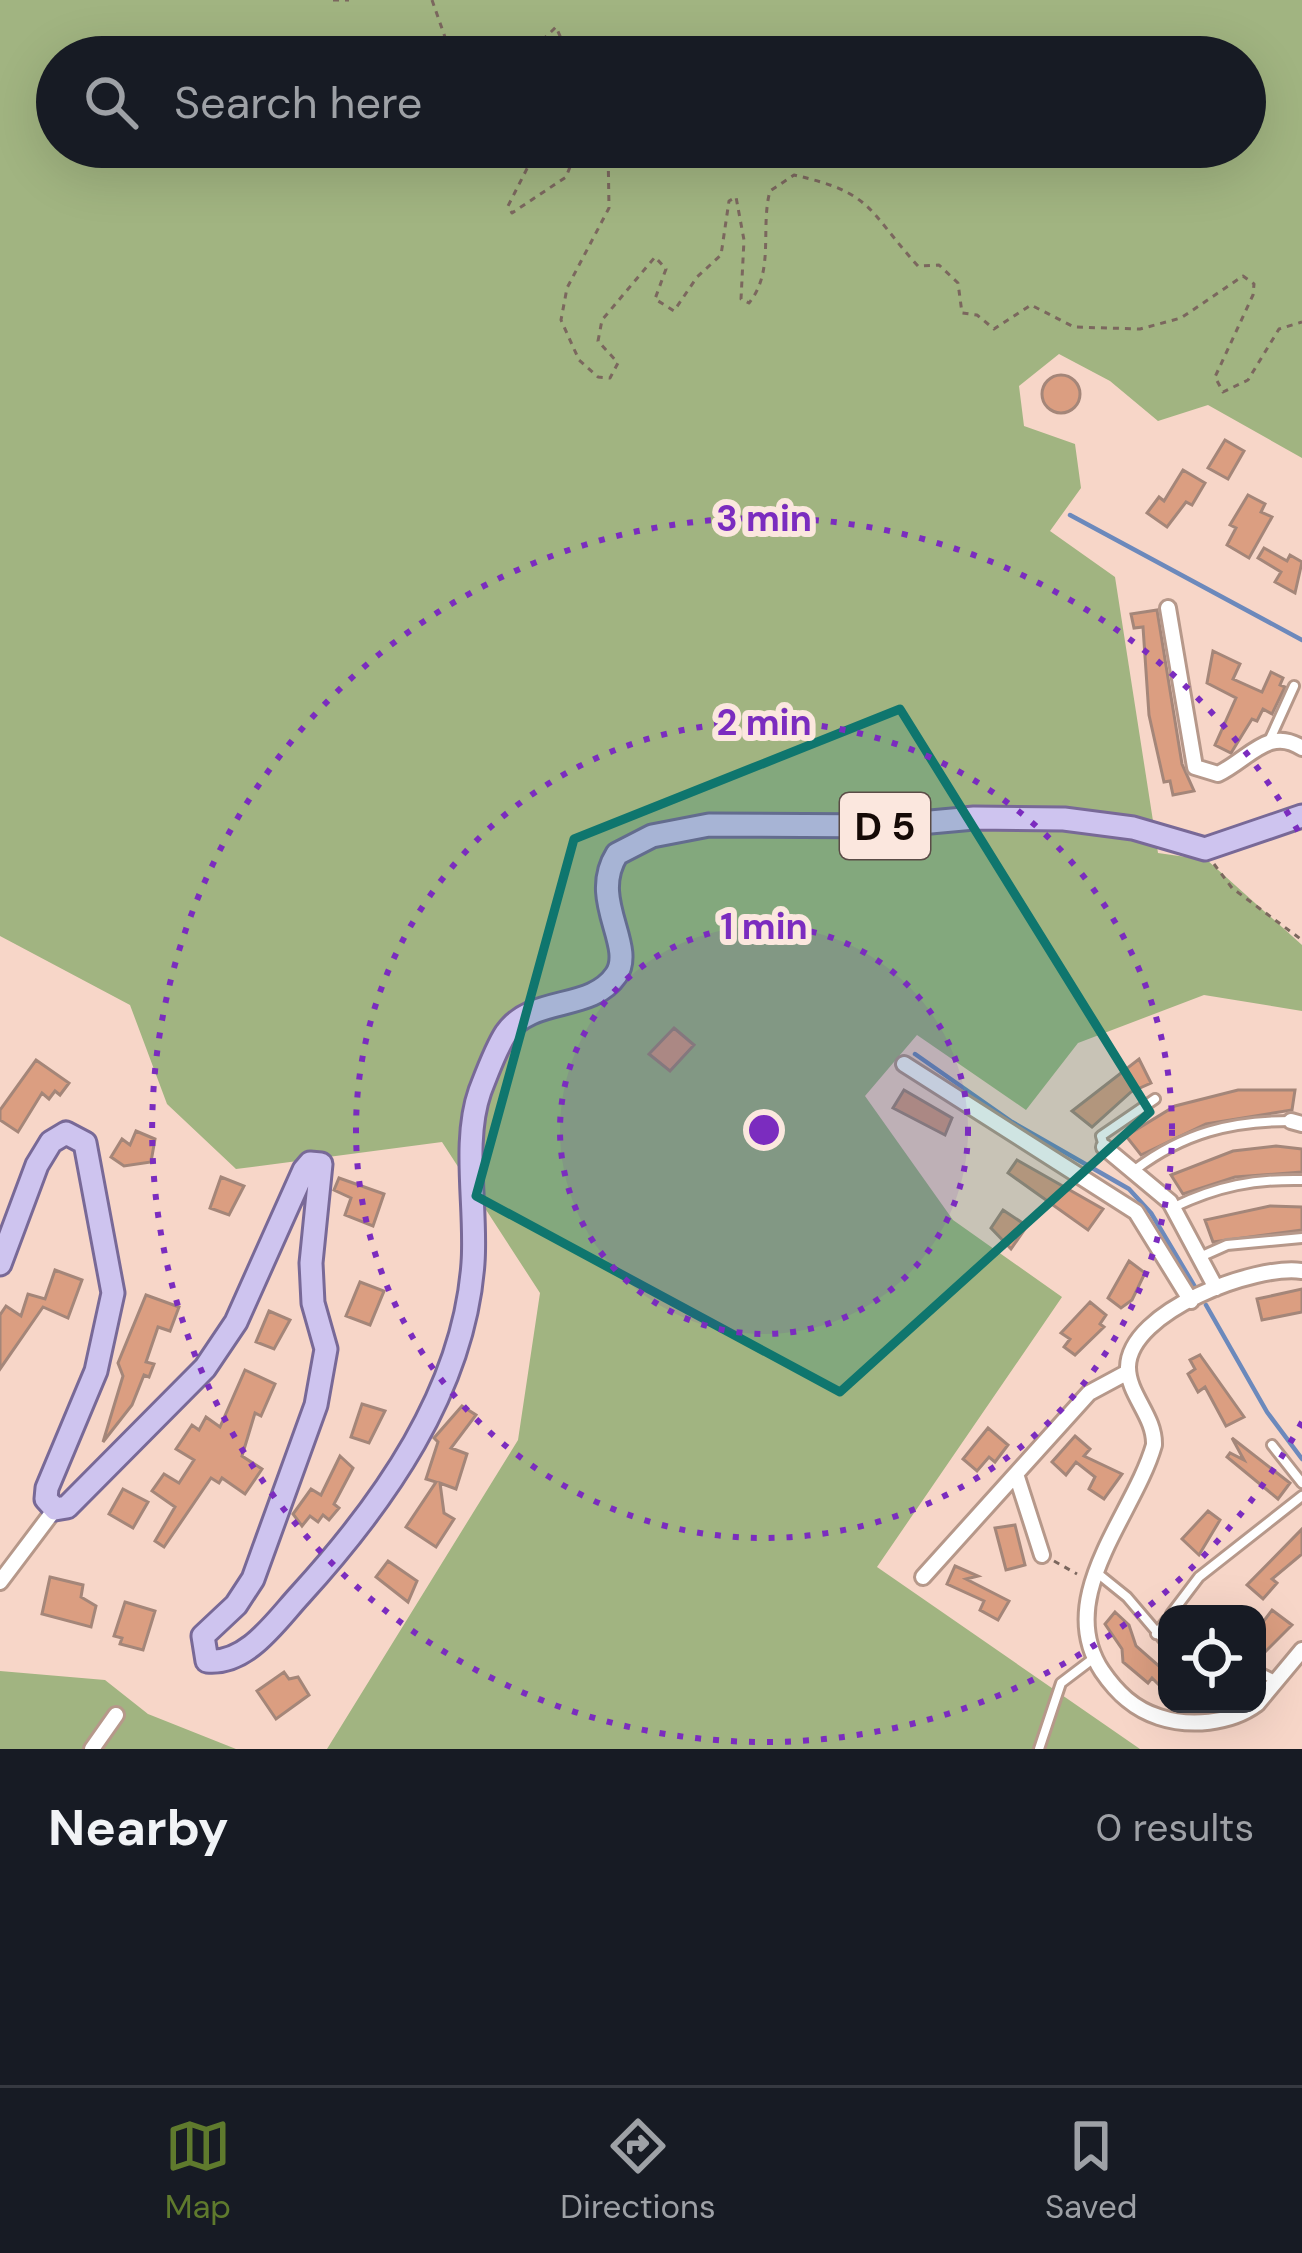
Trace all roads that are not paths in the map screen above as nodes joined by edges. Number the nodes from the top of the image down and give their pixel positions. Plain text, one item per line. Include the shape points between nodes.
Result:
1 (1168, 608) dead end
2 (1294, 686) dead end
3 (1270, 739) junction
4 (1302, 748) edge
5 (1302, 816) edge
6 (904, 1064) dead end
7 (1155, 1099) dead end
8 (1296, 1123) edge
9 (1104, 1147) joint
10 (1136, 1169) junction
11 (1302, 1180) edge
12 (1173, 1208) junction
13 (1302, 1238) edge
14 (1201, 1257) junction
15 (0, 1264) edge
16 (1302, 1271) edge
17 (1216, 1288) junction
18 (1191, 1301) junction
19 (1128, 1372) junction
20 (1272, 1445) dead end
21 (1016, 1474) junction
22 (1302, 1483) edge
23 (1302, 1496) edge
24 (55, 1509) junction
25 (1042, 1555) road end
26 (922, 1576) dead end
27 (1094, 1577) junction
28 (0, 1582) edge
29 (1178, 1605) edge
30 (1158, 1631) edge
31 (1156, 1634) joint
32 (1302, 1650) edge
33 (1094, 1658) junction
34 (1266, 1676) edge
35 (1279, 1682) junction
36 (1266, 1695) edge
37 (1235, 1713) edge
38 (116, 1715) dead end
39 (92, 1749) edge
40 (1039, 1749) edge

1 - 3 street via 1195,767 1218,774
2 - 3 lane
3 - 4 street
5 - 24 main road, D 5 via 1204,849 1133,827 974,818 709,825 652,836 617,854 604,888 621,956 615,978 594,994 525,1016 507,1032 478,1095 472,1270 426,1422 395,1477 301,1594 247,1649 208,1660 203,1636 253,1579 316,1405 326,1349 311,1262 321,1164 307,1166 236,1322 205,1368 152,1428 67,1507
6 - 18 street via 1136,1212
7 - 9 lane via 1101,1136
8 - 10 lane via 1243,1121 1199,1133
9 - 10 street
10 - 12 street
11 - 12 lane via 1217,1187
12 - 14 street
13 - 14 lane via 1227,1245
14 - 17 street
15 - 24 main road via 45,1149 66,1133 78,1136 113,1293 96,1371 47,1488
16 - 17 street via 1241,1274
17 - 18 street
18 - 19 street via 1144,1334
19 - 21 street via 1090,1393
19 - 27 street via 1154,1445
20 - 22 lane
21 - 25 street
21 - 26 street
23 - 29 lane via 1199,1577
24 - 28 street
27 - 31 lane via 1127,1597
27 - 33 street via 1087,1618
30 - 31 lane
32 - 35 street
33 - 37 street via 1139,1711 1176,1723
33 - 40 lane via 1061,1682
34 - 35 lane
35 - 36 street
38 - 39 street

